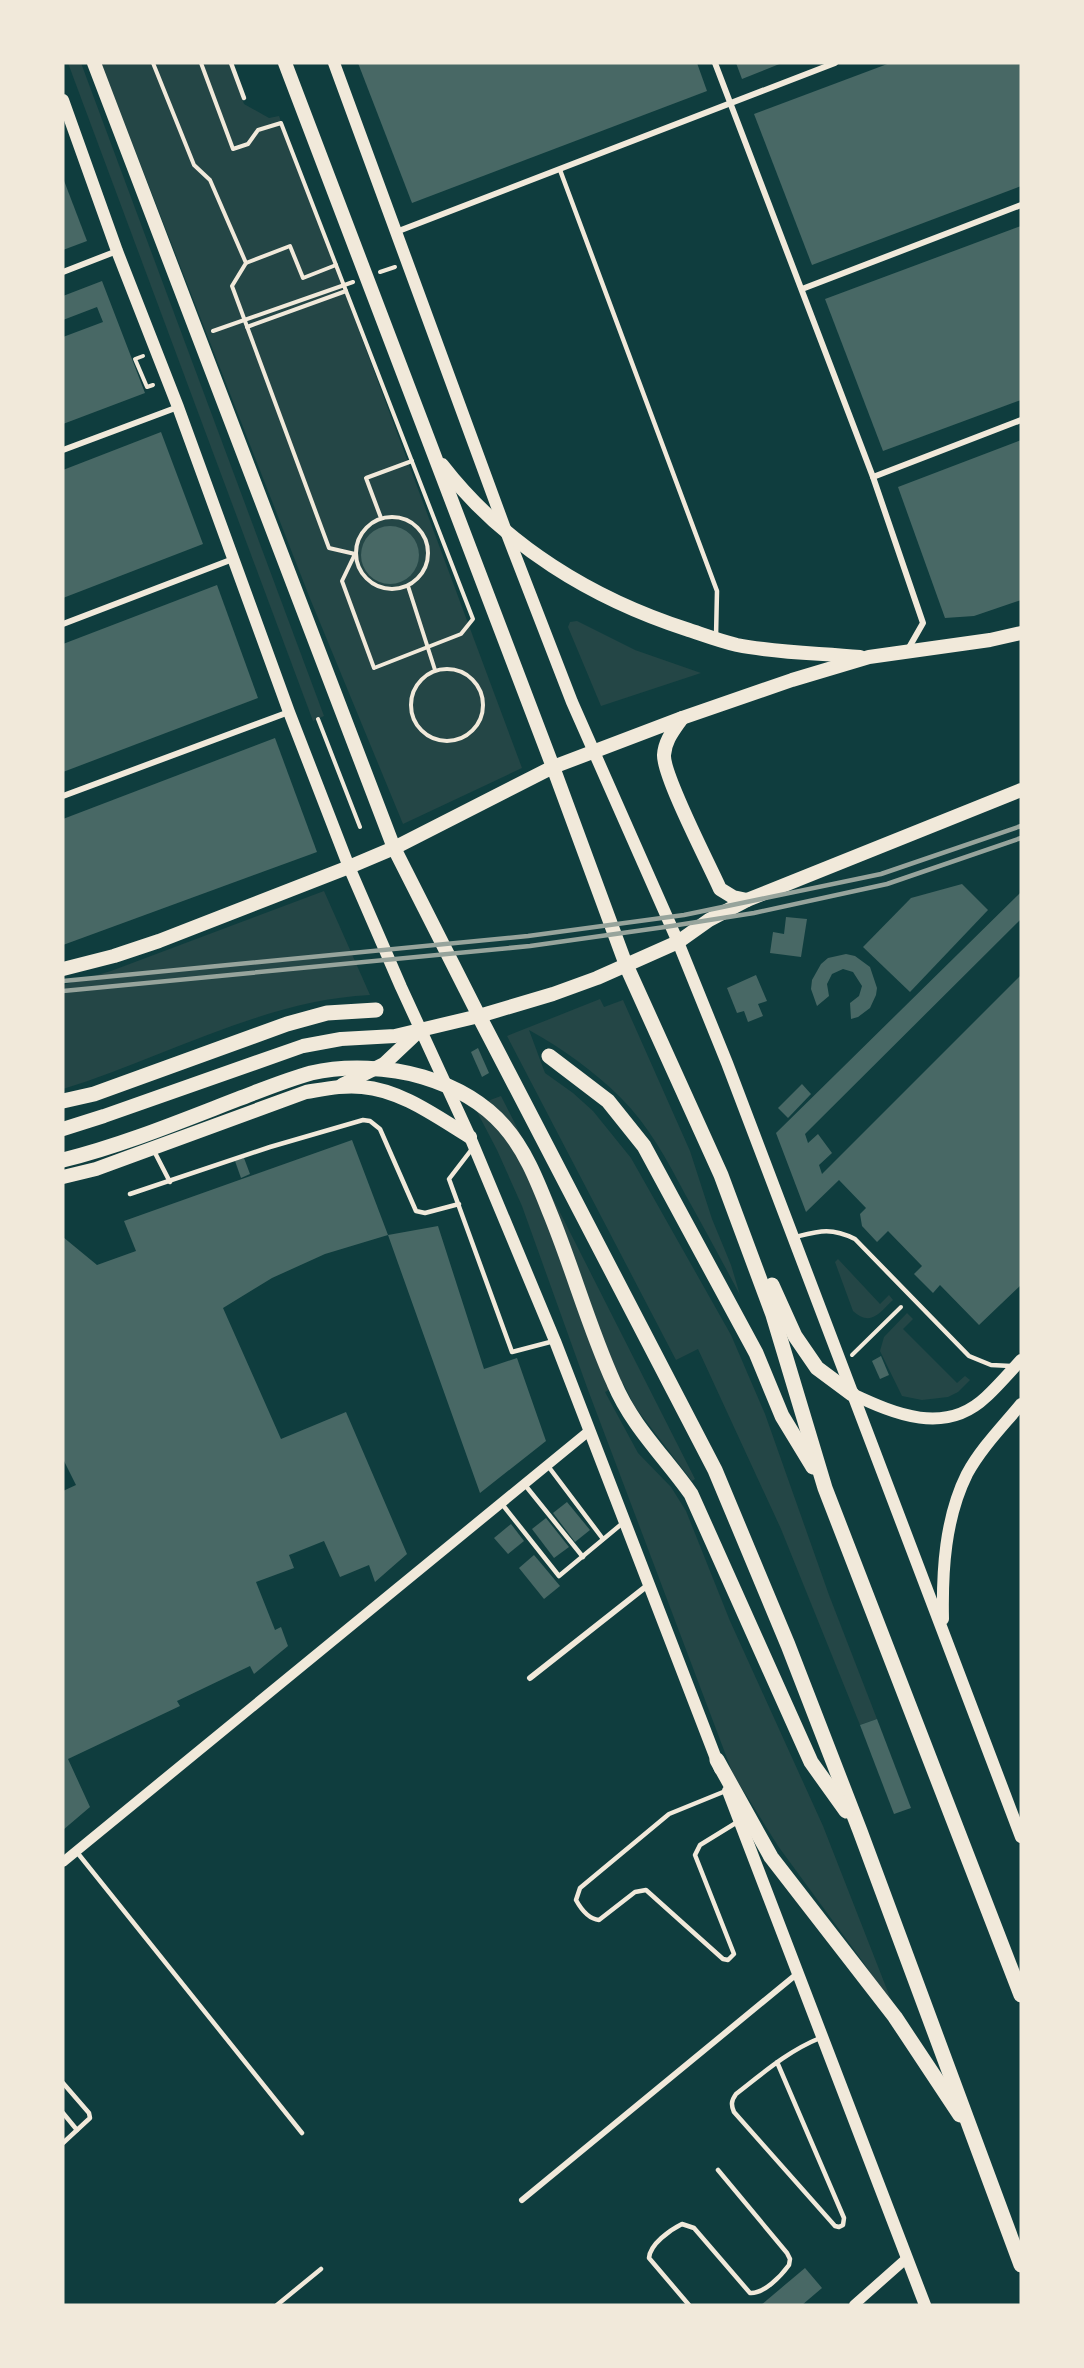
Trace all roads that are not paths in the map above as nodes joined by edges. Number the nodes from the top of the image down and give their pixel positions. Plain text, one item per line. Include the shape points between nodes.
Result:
1 (94, 63) edge
2 (231, 63) edge
3 (285, 63) edge
4 (334, 63) edge
5 (715, 63) edge
6 (835, 63) edge
7 (244, 98) dead end
8 (63, 100) edge
9 (730, 102) junction
10 (560, 170) junction
11 (1021, 205) edge
12 (396, 233) junction
13 (117, 251) junction
14 (63, 272) edge
15 (802, 289) junction
16 (178, 407) junction
17 (1021, 420) edge
18 (63, 450) edge
19 (433, 453) junction
20 (873, 477) junction
21 (507, 534) junction
22 (233, 559) junction
23 (63, 624) edge
24 (1021, 633) edge
25 (716, 638) junction
26 (907, 652) junction
27 (869, 657) junction
28 (289, 712) junction
29 (682, 717) junction
30 (592, 751) junction
31 (553, 767) junction
32 (1021, 790) edge
33 (63, 796) edge
34 (394, 848) junction
35 (349, 867) junction
36 (747, 900) junction
37 (678, 942) junction
38 (626, 965) junction
39 (63, 969) edge
40 (375, 1010) dead end
41 (479, 1016) junction
42 (420, 1029) junction
43 (549, 1056) dead end
44 (339, 1087) junction
45 (63, 1101) edge
46 (63, 1129) edge
47 (472, 1142) junction
48 (153, 1149) junction
49 (63, 1160) edge
50 (721, 1175) junction
51 (63, 1177) edge
52 (170, 1182) junction
53 (130, 1194) dead end
54 (459, 1204) junction
55 (795, 1238) junction
56 (555, 1341) junction
57 (1019, 1362) edge
58 (852, 1394) junction
59 (1021, 1404) edge
60 (589, 1431) junction
61 (548, 1466) junction
62 (525, 1485) junction
63 (825, 1488) junction
64 (502, 1504) junction
65 (625, 1522) junction
66 (603, 1539) junction
67 (583, 1557) junction
68 (649, 1585) junction
69 (943, 1629) junction
70 (530, 1678) dead end
71 (717, 1760) junction
72 (728, 1790) junction
73 (740, 1821) junction
74 (860, 1831) junction
75 (1021, 1837) edge
76 (76, 1851) junction
77 (63, 1862) edge
78 (798, 1973) junction
79 (1021, 1995) edge
80 (823, 2037) junction
81 (777, 2062) junction
82 (63, 2083) edge
83 (63, 2113) edge
84 (77, 2130) junction
85 (302, 2133) dead end
86 (974, 2136) junction
87 (63, 2143) edge
88 (718, 2170) dead end
89 (522, 2200) dead end
90 (907, 2258) junction
91 (1021, 2265) edge
92 (321, 2270) dead end
93 (277, 2305) edge
94 (689, 2305) edge
95 (854, 2305) edge
96 (926, 2305) edge

1 - 34 main road
2 - 7 lane
3 - 19 main road
4 - 12 main road
5 - 9 street
6 - 9 street
8 - 13 main road
9 - 10 street
9 - 15 street
10 - 12 street
10 - 25 lane via 717,591
11 - 15 street
12 - 21 main road
13 - 14 street
13 - 16 main road
15 - 20 street
16 - 18 street
16 - 22 main road
17 - 20 street
19 - 21 main road via 459,487
19 - 31 main road
20 - 26 street via 923,623
21 - 25 main road via 540,559 612,600
21 - 30 main road
22 - 23 street
22 - 28 main road
24 - 26 main road
25 - 27 main road via 736,645
26 - 27 main road
27 - 29 main road
28 - 33 street
28 - 35 main road
29 - 30 main road
29 - 36 main road via 668,739 664,757 670,778 720,889
30 - 31 main road
30 - 37 main road
31 - 34 main road
31 - 38 main road
32 - 36 main road
34 - 35 main road
34 - 41 main road
35 - 39 main road via 159,941
35 - 42 main road
36 - 37 main road
37 - 38 main road
37 - 55 main road
38 - 41 main road via 553,994
38 - 50 highway
40 - 45 highway via 327,1013 287,1024 94,1094
41 - 42 main road
41 - 74 highway via 715,1470
42 - 44 main road via 384,1064
42 - 46 main road via 395,1036 303,1046
42 - 47 main road
43 - 63 highway via 608,1101 644,1146 756,1353 782,1416
44 - 47 main road via 364,1087 388,1093 420,1107
44 - 48 main road via 306,1092
47 - 54 lane via 449,1179
47 - 56 main road
48 - 51 main road
48 - 52 lane
49 - 74 highway via 111,1147 313,1073 392,1070 436,1080 488,1111 515,1140 528,1163 629,1414 691,1494 811,1762
50 - 58 highway via 795,1336 816,1368
50 - 63 highway via 773,1315
52 - 53 lane
52 - 54 lane via 363,1119 380,1129 416,1211
54 - 56 lane via 512,1352
55 - 57 lane via 830,1230 855,1239 969,1356 1004,1367
55 - 58 main road
56 - 60 main road
57 - 58 main road via 985,1399 949,1418 914,1418
58 - 69 main road
59 - 69 main road via 967,1474 957,1500 942,1577
60 - 61 street
60 - 65 main road
61 - 62 street
61 - 66 lane
62 - 64 street
62 - 67 lane
63 - 79 highway
64 - 67 lane via 559,1576
64 - 76 street
65 - 66 lane
65 - 68 main road
66 - 67 lane
68 - 70 street
68 - 71 main road
69 - 75 main road
71 - 72 main road
71 - 86 highway via 771,1857 895,2017
72 - 73 main road
72 - 73 lane via 669,1814 580,1888 579,1905 588,1916 599,1920 635,1892 646,1890 723,1959 732,1958 734,1954 695,1855 699,1845
73 - 78 main road
74 - 86 highway
76 - 77 street
76 - 85 lane
78 - 80 main road
78 - 89 street
80 - 81 lane
80 - 90 main road
81 - 81 lane via 736,2094 732,2100 734,2112 839,2227 844,2218
82 - 84 lane via 90,2115
83 - 84 lane
84 - 87 lane
86 - 91 highway
88 - 94 lane via 787,2253 789,2265 762,2291 750,2293 694,2228 682,2224 653,2247 649,2258
90 - 95 street
90 - 96 main road
92 - 93 lane

